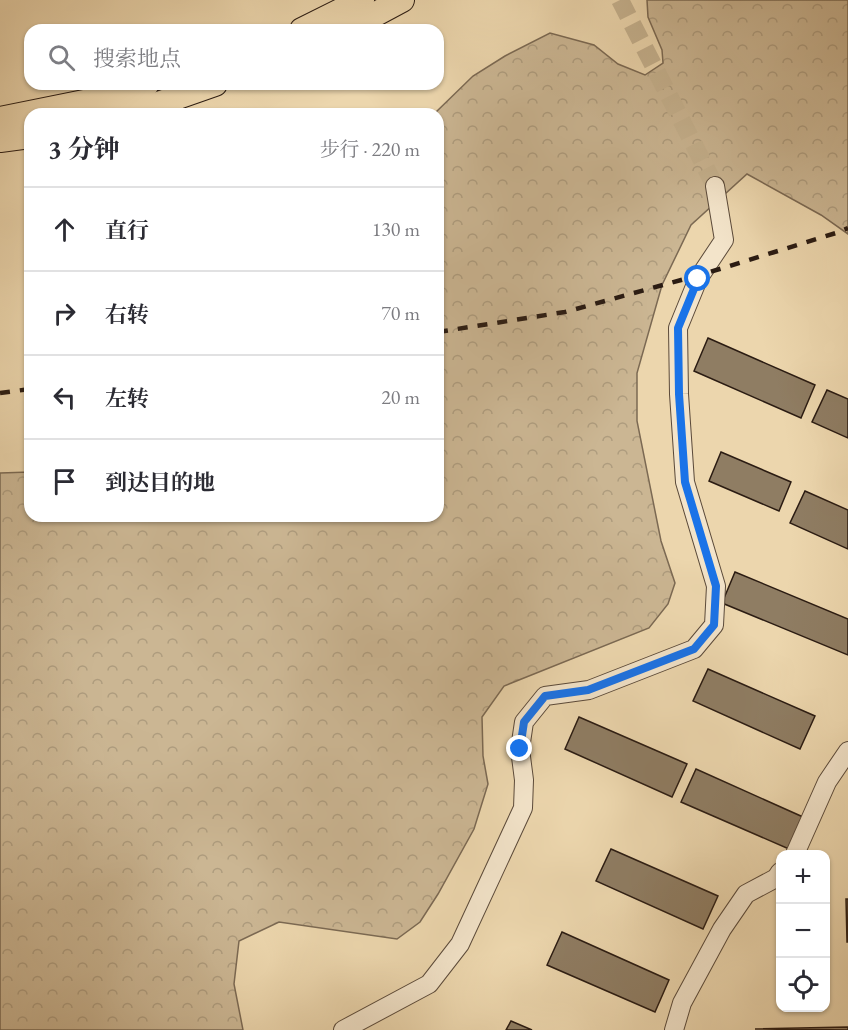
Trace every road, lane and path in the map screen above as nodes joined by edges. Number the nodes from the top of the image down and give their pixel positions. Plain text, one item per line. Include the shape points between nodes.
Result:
1 (362, 0) edge
2 (402, 0) edge
3 (314, 24) edge
4 (357, 24) edge
5 (128, 90) edge
6 (198, 90) edge
7 (54, 108) edge
8 (143, 108) edge
9 (24, 114) edge
10 (0, 119) edge
11 (24, 137) edge
12 (0, 140) edge
13 (716, 186) tunnel mouth
14 (848, 751) edge
15 (797, 850) edge
16 (776, 878) edge
17 (343, 1030) edge
18 (674, 1030) edge

1 - 3 main road
2 - 4 main road
5 - 7 main road
6 - 8 main road
9 - 10 main road
11 - 12 main road
13 - 17 lane via 724,240 698,279 678,328 685,482 716,586 714,625 694,649 588,690 545,696 524,722 520,749 523,808 460,944 429,984
14 - 15 lane via 827,782
16 - 18 lane via 746,894 722,929 682,1003

